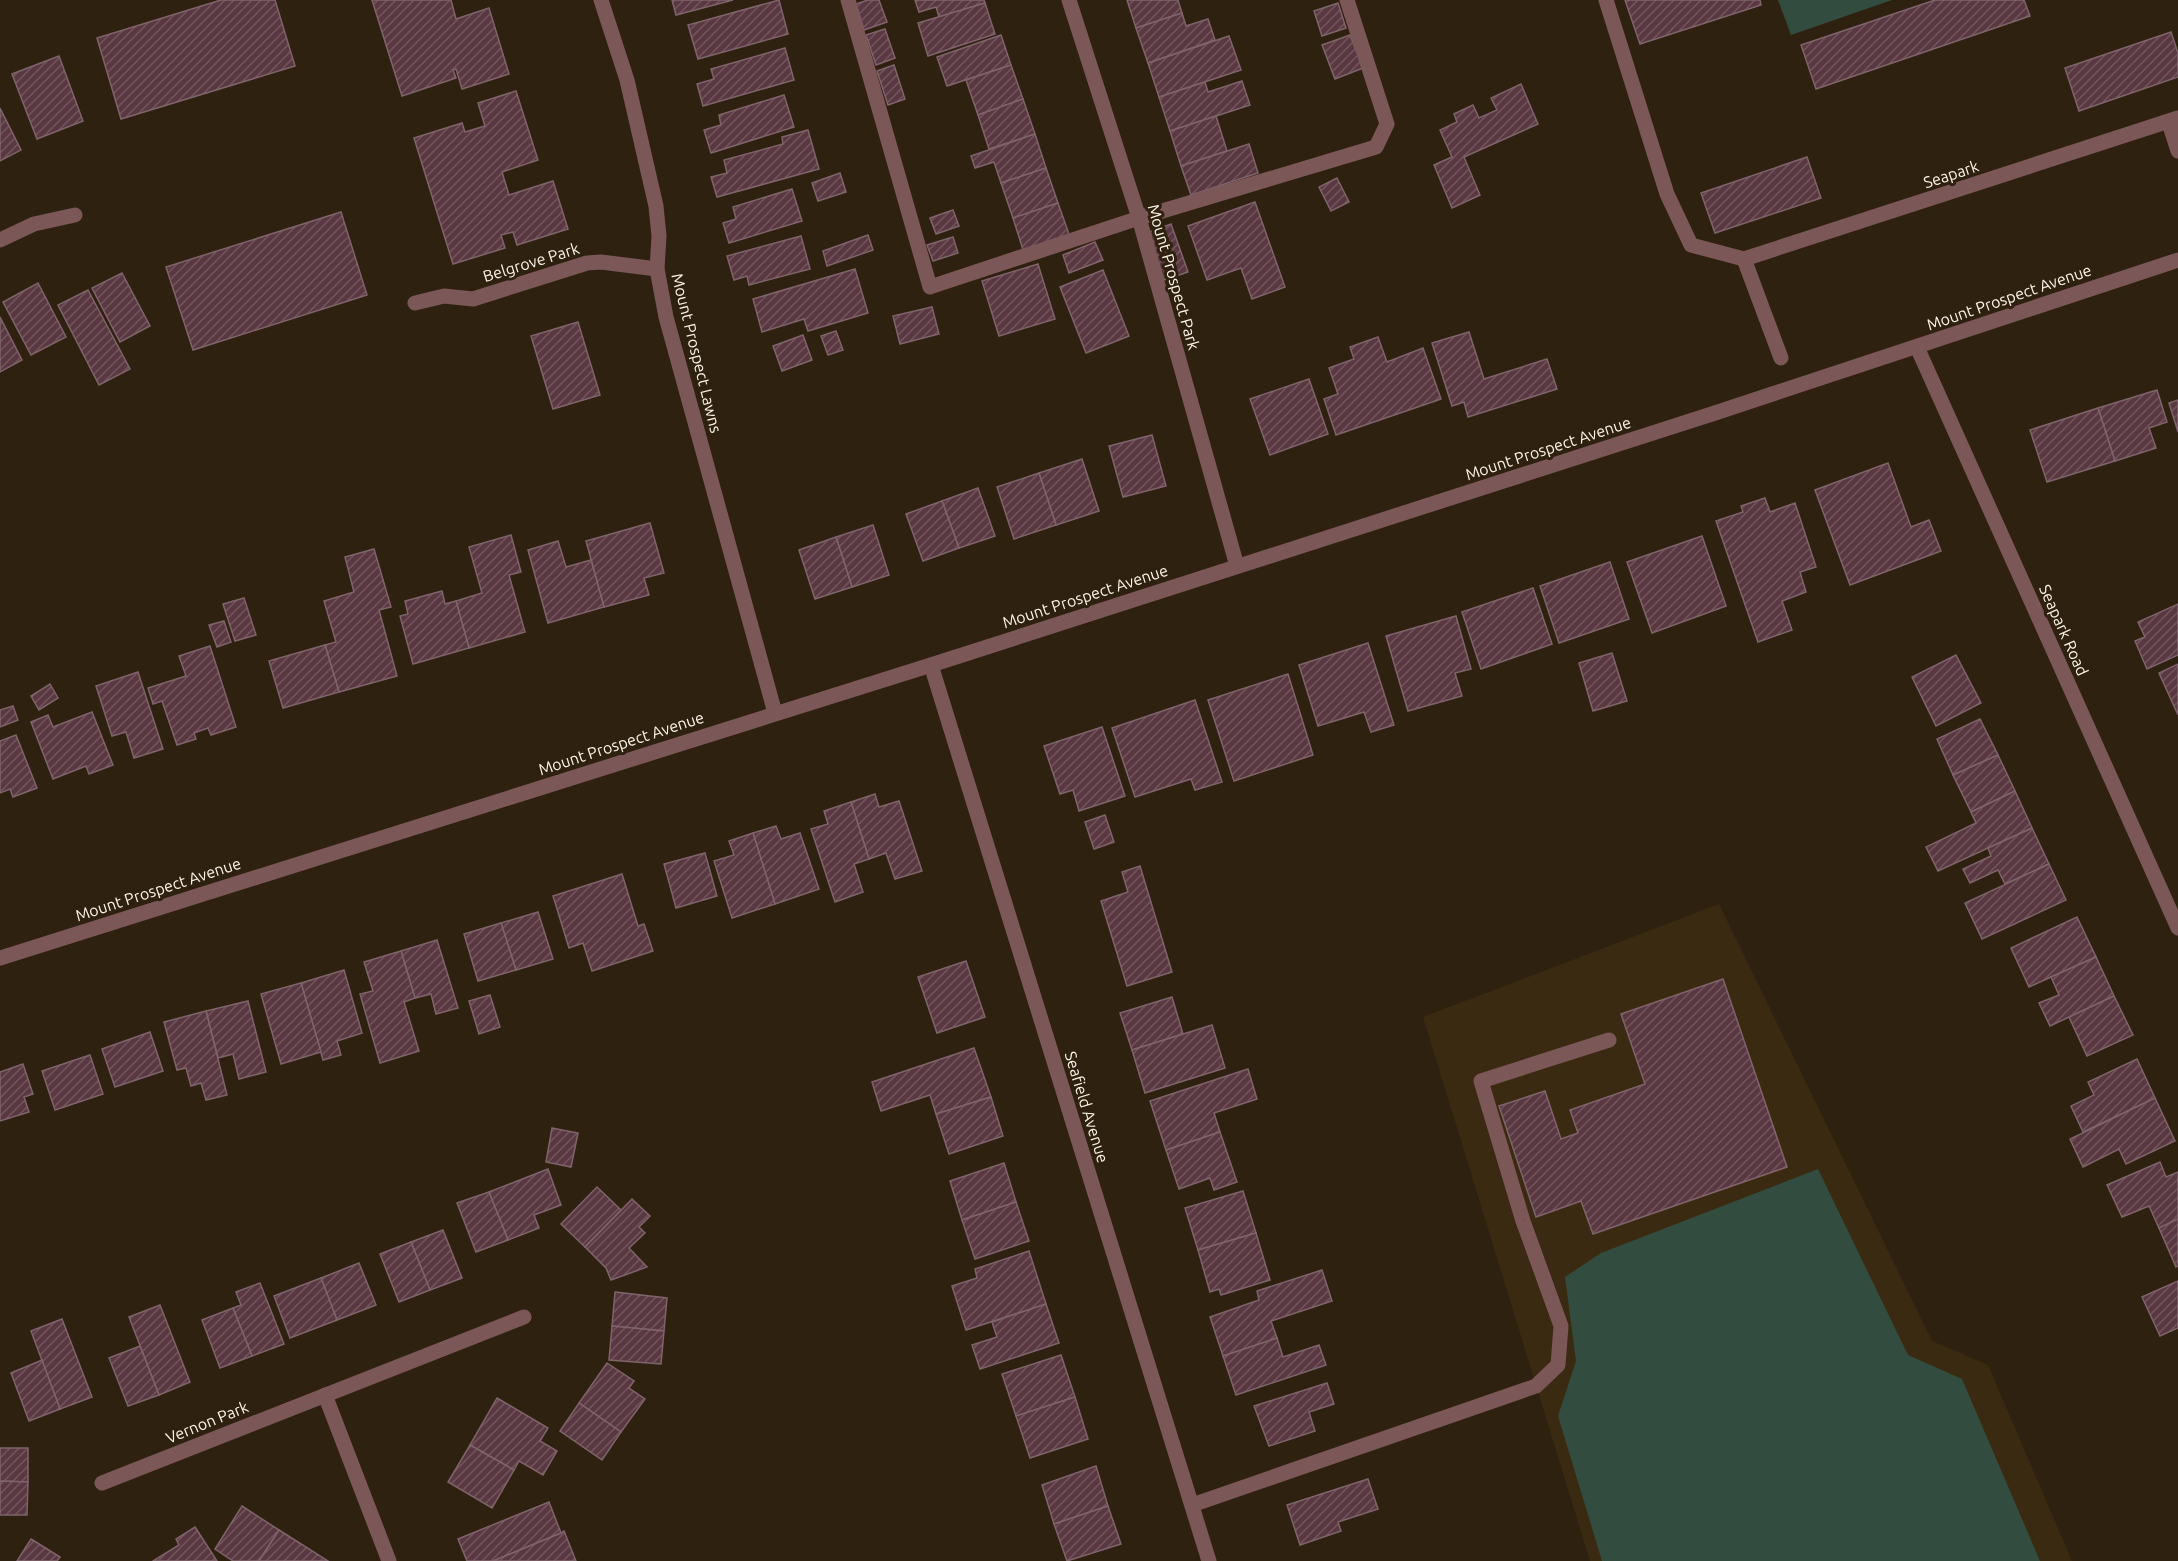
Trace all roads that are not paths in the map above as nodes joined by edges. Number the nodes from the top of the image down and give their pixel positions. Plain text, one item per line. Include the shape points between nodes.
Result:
1 (602, 0) edge
2 (848, 0) edge
3 (1069, 0) edge
4 (1347, 0) edge
5 (1606, 0) edge
6 (2174, 121) edge
7 (2178, 151) edge
8 (75, 215) dead end
9 (1139, 218) junction
10 (0, 240) edge
11 (1744, 259) junction
12 (2178, 260) edge
13 (657, 269) junction
14 (415, 303) dead end
15 (1917, 347) junction
16 (1781, 358) dead end
17 (1237, 566) junction
18 (931, 664) junction
19 (775, 713) junction
20 (2178, 928) edge
21 (0, 958) edge
22 (1609, 1040) dead end
23 (524, 1317) dead end
24 (325, 1395) junction
25 (102, 1483) dead end
26 (1192, 1505) junction
27 (389, 1561) edge
28 (1209, 1561) edge

1 - 13 street, Mount Prospect Lawns via 627,80 656,206
2 - 9 street via 930,287
3 - 9 street, Mount Prospect Park
4 - 9 street via 1387,124 1376,147
5 - 11 street via 1667,194 1691,245
6 - 7 street, Seapark
6 - 11 street, Seapark
8 - 10 street via 34,224
9 - 17 street, Mount Prospect Park
11 - 16 street
12 - 15 street, Mount Prospect Avenue
13 - 14 street, Belgrove Park via 587,263 473,299 444,296
13 - 19 street, Mount Prospect Lawns via 666,317
15 - 17 street, Mount Prospect Avenue
15 - 20 street, Seapark Road
17 - 18 street, Mount Prospect Avenue
18 - 19 street, Mount Prospect Avenue
18 - 26 street, Seafield Avenue
19 - 21 street, Mount Prospect Avenue
22 - 26 street via 1481,1081 1523,1221 1561,1326 1558,1365 1536,1386
23 - 24 street, Vernon Park
24 - 25 street, Vernon Park
24 - 27 street
26 - 28 street, Seafield Avenue

